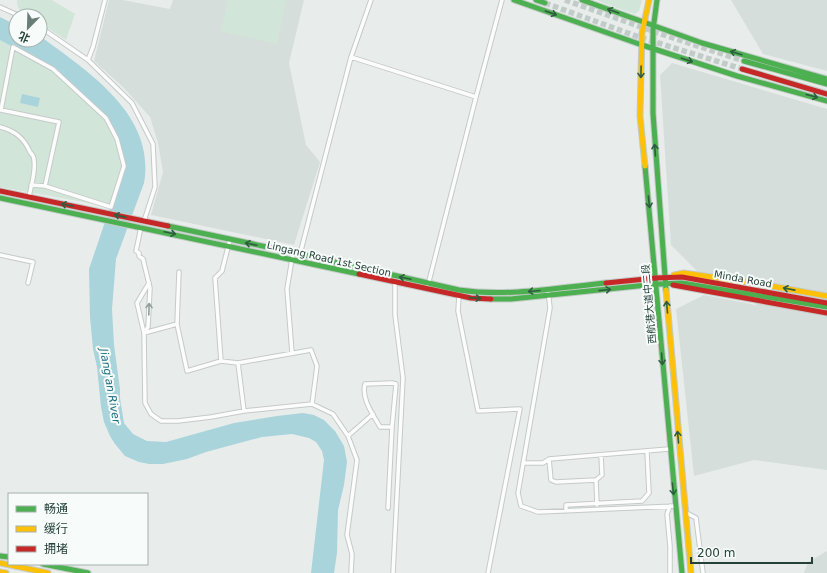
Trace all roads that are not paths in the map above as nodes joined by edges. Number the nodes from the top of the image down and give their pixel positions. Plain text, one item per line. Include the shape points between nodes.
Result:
1 (105, 0) edge
2 (371, 0) edge
3 (502, 0) edge
4 (514, 0) edge
5 (536, 0) edge
6 (582, 0) edge
7 (649, 0) edge
8 (657, 0) edge
9 (545, 3) dead end
10 (644, 23) junction
11 (653, 26) junction
12 (48, 32) edge
13 (642, 45) junction
14 (653, 48) junction
15 (351, 57) junction
16 (88, 60) junction
17 (744, 60) tunnel mouth
18 (742, 69) tunnel mouth
19 (827, 79) edge
20 (827, 84) edge
21 (827, 94) edge
22 (476, 96) junction
23 (827, 101) edge
24 (0, 127) edge
25 (32, 185) junction
26 (45, 186) junction
27 (0, 191) edge
28 (29, 197) junction
29 (0, 198) edge
30 (144, 221) junction
31 (141, 227) junction
32 (230, 239) junction
33 (228, 246) junction
34 (293, 253) junction
35 (300, 254) junction
36 (0, 255) edge
37 (292, 259) junction
38 (179, 272) dead end
39 (664, 277) junction
40 (656, 278) junction
41 (395, 282) junction
42 (28, 283) dead end
43 (149, 283) junction
44 (428, 283) junction
45 (665, 283) junction
46 (656, 284) junction
47 (427, 289) junction
48 (548, 290) junction
49 (459, 296) junction
50 (550, 296) junction
51 (827, 296) edge
52 (827, 302) edge
53 (827, 307) edge
54 (827, 313) edge
55 (177, 324) junction
56 (144, 333) junction
57 (292, 353) junction
58 (221, 361) junction
59 (238, 363) junction
60 (312, 404) junction
61 (244, 411) junction
62 (373, 414) junction
63 (392, 427) junction
64 (348, 436) junction
65 (669, 449) junction
66 (647, 452) junction
67 (601, 455) junction
68 (549, 459) junction
69 (523, 463) junction
70 (596, 480) junction
71 (597, 504) junction
72 (672, 506) junction
73 (388, 508) dead end
74 (597, 510) junction
75 (566, 511) junction
76 (685, 512) junction
77 (10, 565) edge
78 (47, 565) edge
79 (0, 572) edge
80 (6, 573) edge
81 (48, 573) edge
82 (88, 573) edge
83 (350, 573) edge
84 (393, 573) edge
85 (488, 573) edge
86 (670, 573) edge
87 (682, 573) edge
88 (691, 573) edge
89 (703, 573) edge

1 - 16 street
2 - 15 street
3 - 22 street
4 -> 13 main road
5 - 9 main road
10 -> 6 main road
7 - 10 main road, 西航港大道中二段
8 - 11 main road
10 - 11 main road
10 - 13 main road, 西航港大道中二段
11 - 14 main road
19 -> 11 main road
12 - 16 street
13 - 14 main road
13 -> 40 main road, 西航港大道中二段 via 640,116
14 -> 23 main road via 737,76
39 -> 14 main road via 652,113
15 - 22 street
15 - 35 street
16 - 30 street via 132,103 153,144 155,187
17 - 20 main road
18 - 21 main road
22 - 44 street
24 - 25 street via 17,134 25,142 34,159
25 - 26 street
25 - 28 street
26 - 26 street via 59,122 1,110 13,47 53,69 106,118 122,155 124,166 110,207
27 - 28 main road, Lingang Road 1st Section
30 -> 28 main road, Lingang Road 1st Section
29 - 31 main road, Lingang Road 1st Section
30 - 32 main road, Lingang Road 1st Section
31 -> 33 main road, Lingang Road 1st Section
31 - 43 street via 136,251 143,259
32 - 33 street
34 -> 32 main road, Lingang Road 1st Section
33 - 37 main road, Lingang Road 1st Section
33 - 58 street via 222,272 215,278
34 - 35 main road, Lingang Road 1st Section
34 - 37 street
44 -> 35 main road, Lingang Road 1st Section
36 - 42 street via 33,262
37 - 41 main road, Lingang Road 1st Section
37 - 57 street via 287,289
38 - 55 street
39 - 40 main road, Minda Road
39 - 45 main road
51 -> 39 main road via 684,273
39 - 52 main road, Minda Road via 682,277
40 - 46 main road, 西航港大道中二段
40 - 48 main road, Lingang Road 1st Section
41 - 47 main road, Lingang Road 1st Section
41 - 84 street via 395,315 403,378
56 -> 43 street via 148,327
43 - 56 street via 137,303
44 - 47 street
48 -> 44 main road, Lingang Road 1st Section via 481,293
45 - 46 main road, Minda Road
45 - 53 main road, Minda Road via 682,283
45 - 54 main road
76 -> 45 main road
50 -> 46 main road, Lingang Road 1st Section
46 -> 65 main road, 西航港大道中二段
47 - 49 main road, Lingang Road 1st Section
48 - 50 street
49 -> 50 main road, Lingang Road 1st Section via 485,299
49 - 85 street via 458,311 478,411 520,409
50 - 69 street
55 - 56 street
55 - 58 street via 187,371
56 - 61 street via 145,404 151,414 161,421 178,421
57 - 59 street
57 - 60 street via 311,350 317,366
58 - 59 street
59 - 61 street
60 - 61 street
60 - 64 street via 333,414
62 - 63 street via 380,427
62 - 63 street via 366,403 363,390 365,384 396,384
62 - 64 street
63 - 73 street
64 - 83 street via 357,460 347,535 352,554
65 - 66 street
65 -> 72 main road, 西航港大道中二段
66 - 67 street
66 - 71 street via 649,493 642,501
67 - 68 street
67 - 70 street via 602,475
68 - 69 street via 543,463
68 - 70 street via 551,480
69 - 75 street via 518,493 521,506 538,512
70 - 71 street
71 - 74 street
71 - 75 street via 566,505
72 - 74 street
72 - 86 street via 667,514
72 - 87 main road, 西航港大道中二段
74 - 75 street
76 - 88 main road
76 - 89 street via 696,518
77 - 81 main road
78 - 82 main road
79 - 80 main road

